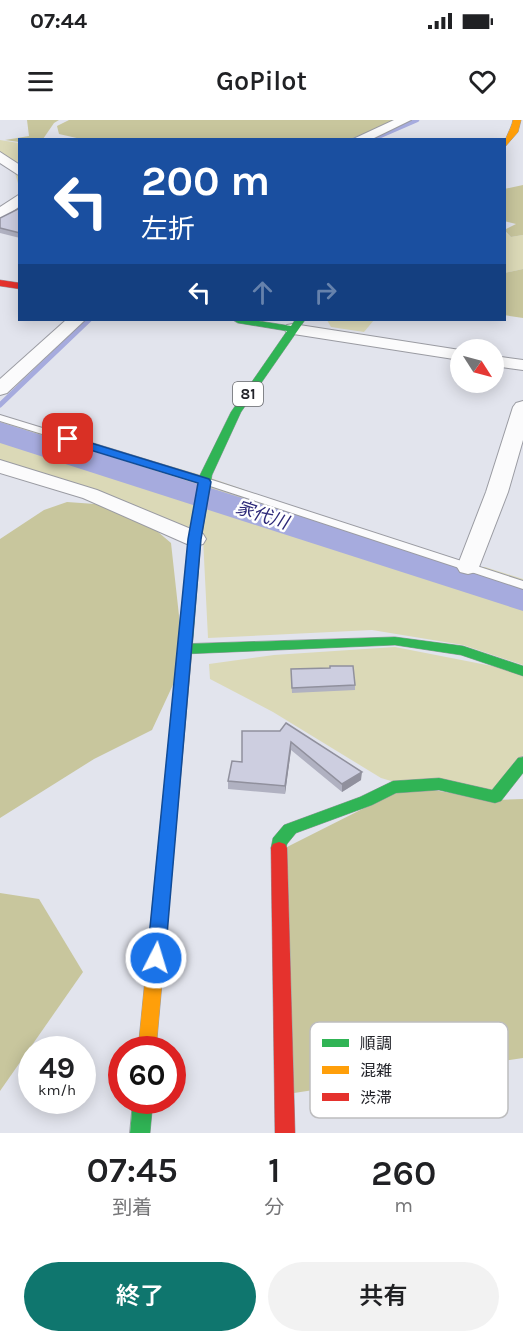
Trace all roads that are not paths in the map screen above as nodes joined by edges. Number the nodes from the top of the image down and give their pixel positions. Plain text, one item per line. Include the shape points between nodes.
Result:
1 (405, 120) edge
2 (517, 120) edge
3 (362, 138) edge
4 (523, 138) edge
5 (506, 144) edge
6 (0, 156) edge
7 (18, 170) edge
8 (18, 200) edge
9 (0, 214) edge
10 (0, 283) edge
11 (18, 286) edge
12 (75, 321) edge
13 (252, 321) edge
14 (296, 324) edge
15 (450, 353) edge
16 (504, 362) edge
17 (523, 365) edge
18 (0, 389) edge
19 (523, 407) edge
20 (0, 418) edge
21 (0, 466) edge
22 (205, 478) junction
23 (195, 539) junction
24 (468, 567) junction
25 (523, 585) edge
26 (184, 649) junction
27 (523, 671) edge
28 (523, 762) edge
29 (148, 1036) edge
30 (142, 1114) edge
31 (140, 1133) edge
32 (285, 1133) edge

1 - 3 street
2 - 5 main road
4 - 5 street
6 - 7 street
8 - 9 street
10 - 11 main road
12 - 18 street
13 - 14 main road
14 - 15 street
14 - 22 main road, 81 via 236,411
16 - 17 street
19 - 24 street via 497,492
20 - 22 lane
21 - 23 street via 90,494
22 - 23 main road, 81
22 - 24 lane via 362,535
23 - 26 main road, 81
24 - 25 lane
26 - 27 main road via 395,641 463,651
26 - 29 main road, 81
28 - 32 main road via 495,797 439,784 393,787 290,829 279,842
30 - 31 main road

